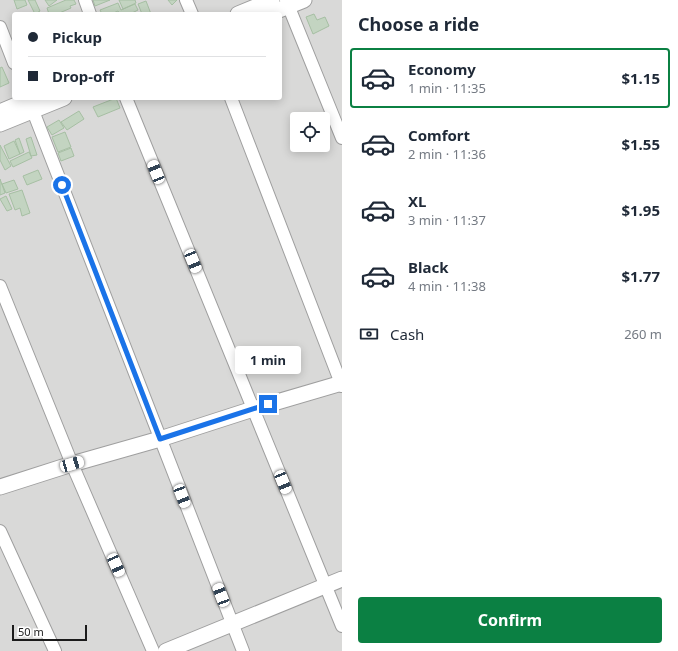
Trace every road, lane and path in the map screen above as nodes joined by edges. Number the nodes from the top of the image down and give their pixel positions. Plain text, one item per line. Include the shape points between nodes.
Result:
1 (85, 0) edge
2 (186, 0) edge
3 (272, 0) edge
4 (304, 0) edge
5 (287, 3) edge
6 (89, 12) edge
7 (191, 12) edge
8 (243, 12) edge
9 (273, 12) edge
10 (0, 27) edge
11 (12, 58) edge
12 (47, 100) edge
13 (127, 100) edge
14 (232, 100) edge
15 (30, 102) edge
16 (0, 112) edge
17 (0, 124) edge
18 (342, 138) edge
19 (0, 286) edge
20 (342, 384) edge
21 (253, 409) junction
22 (160, 439) junction
23 (72, 464) junction
24 (0, 487) edge
25 (0, 531) edge
26 (342, 579) edge
27 (325, 586) junction
28 (232, 624) junction
29 (342, 626) edge
30 (55, 651) edge
31 (153, 651) edge
32 (166, 651) edge
33 (243, 651) edge

1 - 6 street
2 - 7 street
3 - 8 street
4 - 5 street
5 - 9 street
5 - 18 street
10 - 11 street
12 - 15 street
13 - 21 street
14 - 20 street
15 - 16 street
15 - 17 street
15 - 22 street
19 - 23 street
20 - 21 street
21 - 22 street
21 - 27 street
22 - 23 street
22 - 28 street
23 - 24 street
23 - 31 street
25 - 30 street
26 - 27 street
27 - 28 street
27 - 29 street
28 - 32 street
28 - 33 street

